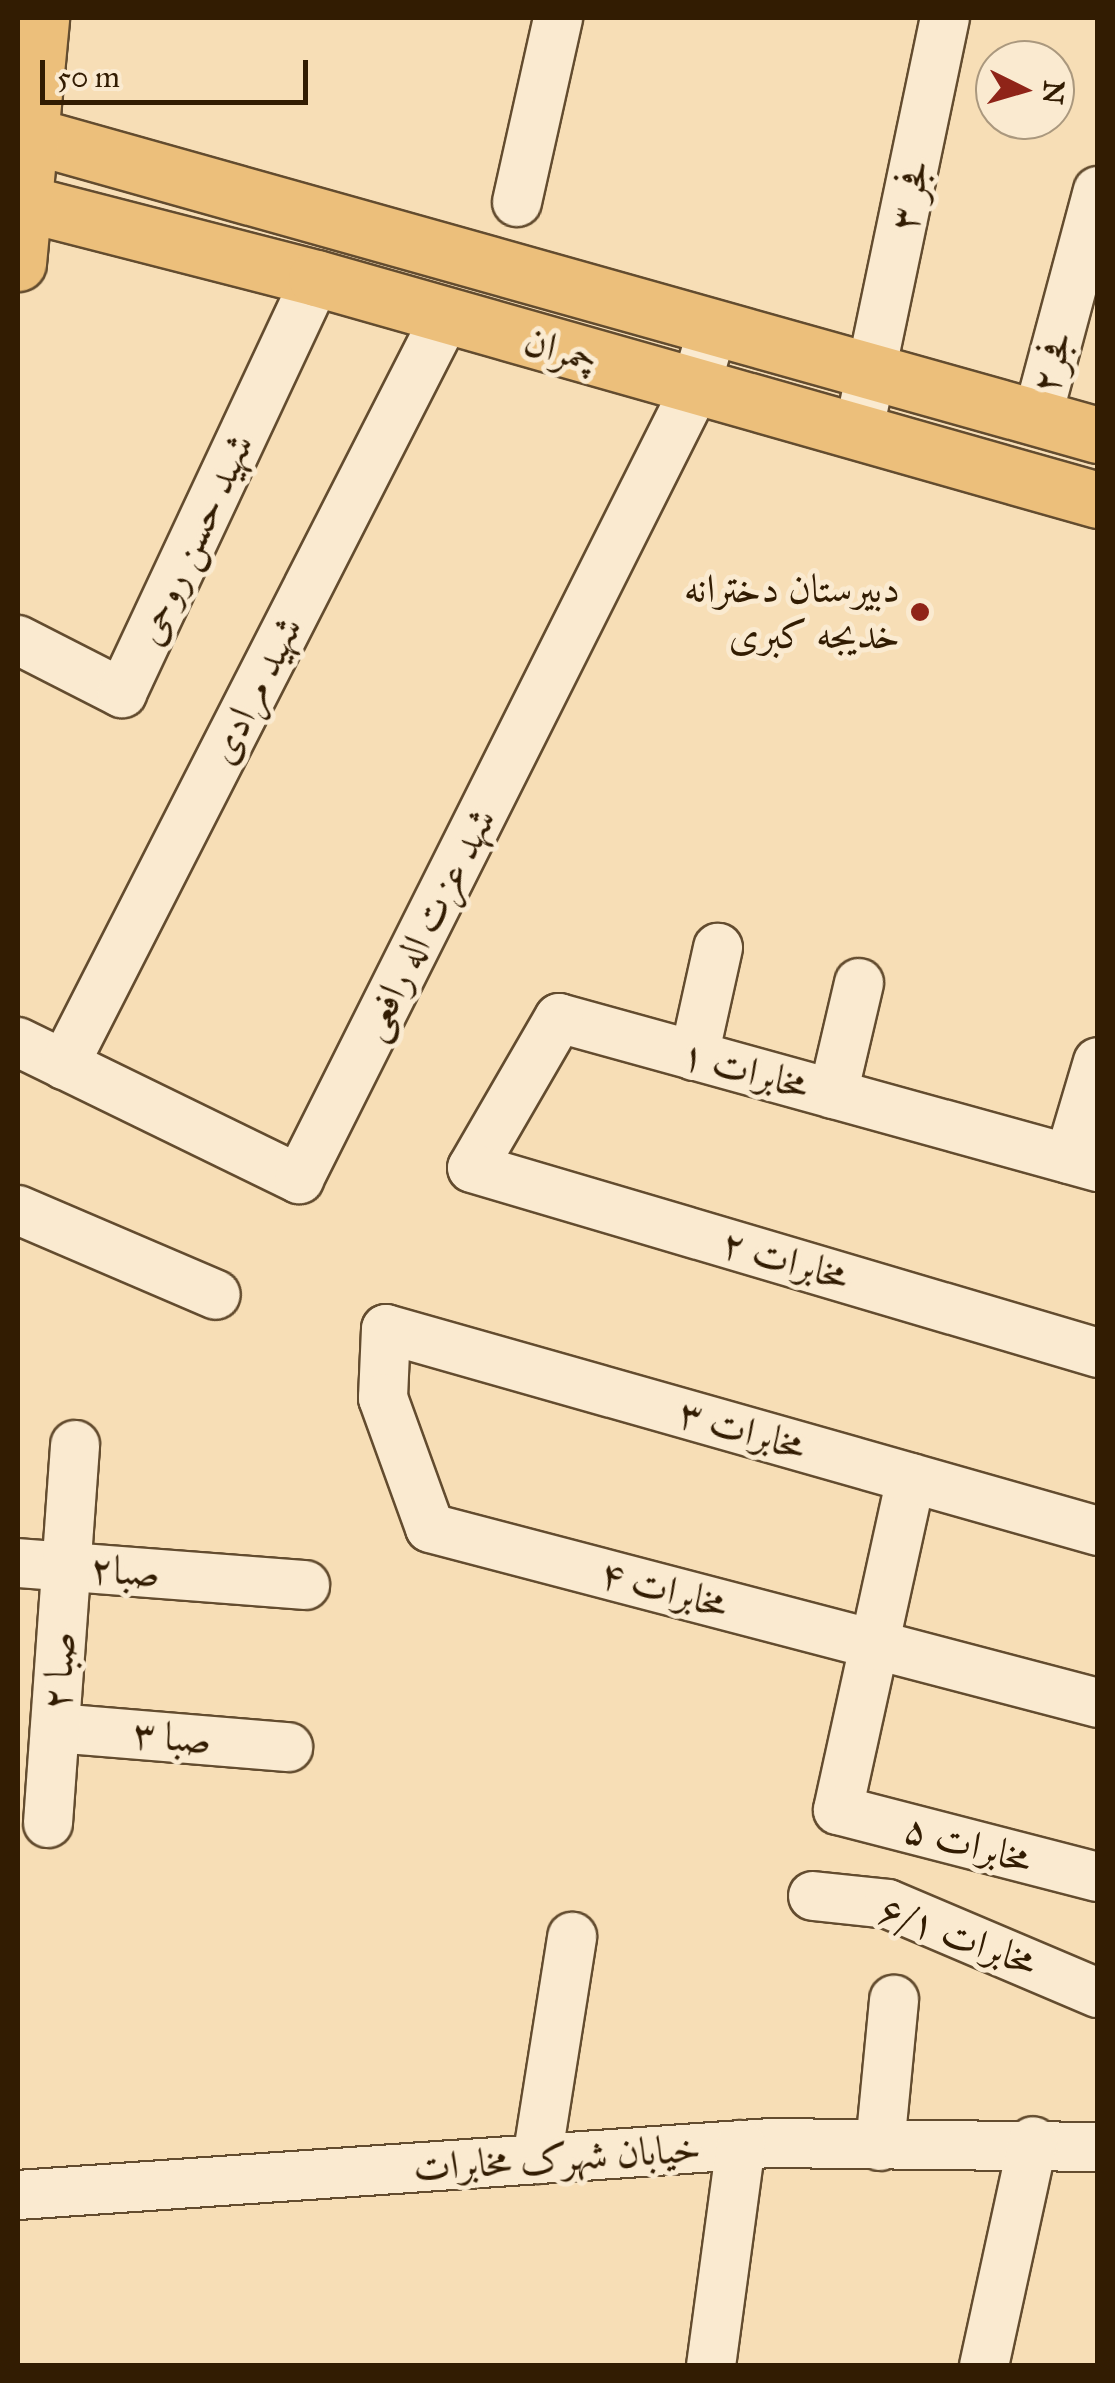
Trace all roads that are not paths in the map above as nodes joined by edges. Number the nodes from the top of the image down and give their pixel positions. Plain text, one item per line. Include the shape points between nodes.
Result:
1 (41, 18) edge
2 (945, 18) edge
3 (551, 19) edge
4 (30, 135) junction
5 (1098, 191) edge
6 (516, 202) dead end
7 (20, 238) edge
8 (316, 278) junction
9 (446, 316) junction
10 (713, 327) junction
11 (876, 372) junction
12 (694, 389) junction
13 (1037, 418) junction
14 (858, 434) junction
15 (1098, 435) edge
16 (1098, 500) edge
17 (18, 640) edge
18 (718, 948) dead end
19 (859, 983) dead end
20 (18, 1042) edge
21 (694, 1056) junction
22 (1098, 1062) edge
23 (64, 1064) junction
24 (833, 1094) junction
25 (1083, 1163) edge
26 (472, 1168) joint
27 (18, 1210) edge
28 (216, 1296) dead end
29 (386, 1329) joint
30 (1098, 1352) edge
31 (75, 1445) dead end
32 (911, 1478) junction
33 (1098, 1531) edge
34 (18, 1564) edge
35 (66, 1567) junction
36 (305, 1584) dead end
37 (875, 1645) junction
38 (1098, 1703) edge
39 (55, 1728) junction
40 (288, 1747) dead end
41 (48, 1823) dead end
42 (1098, 1877) edge
43 (813, 1896) dead end
44 (572, 1937) dead end
45 (1098, 1993) edge
46 (894, 2000) dead end
47 (1033, 2141) junction
48 (741, 2146) junction
49 (880, 2146) junction
50 (1098, 2147) edge
51 (537, 2159) junction
52 (18, 2195) edge
53 (711, 2366) edge
54 (984, 2366) edge

1 - 4 main road
2 - 11 street, فجر ۳
3 - 6 street
4 - 7 main road
4 - 10 main road, چمران
5 - 13 street, فجر۲
7 - 8 main road, چمران
8 - 9 main road, چمران
8 - 17 street, شهید حسن روحی via 122,693
9 - 12 main road, چمران
9 - 23 street, شهید مرادی
10 - 11 main road, چمران
10 - 12 street
11 - 13 main road, چمران
11 - 14 street, فجر ۳
12 - 14 main road, چمران
12 - 23 street, شهد عزت اله رافعی via 299,1178
13 - 15 main road, چمران
14 - 16 main road, چمران
18 - 21 street
19 - 24 street
20 - 23 street, شهد عزت اله رافعی
21 - 24 street, مخابرات ۱
21 - 26 street, مخابرات ۱ via 559,1018
22 - 25 street
24 - 25 street, مخابرات ۱
26 - 30 street, مخابرات ۲
27 - 28 street
29 - 32 street, مخابرات ۳
29 - 37 street, مخابرات ۴ via 383,1398 430,1528
31 - 35 street, صبا۲
32 - 33 street, مخابرات ۳
32 - 37 street
34 - 35 street
35 - 36 street, صبا۲
35 - 39 street, صبا ۲
37 - 38 street, مخابرات ۴
37 - 42 street, مخابرات ۵ via 838,1810
39 - 40 street, صبا ۳
39 - 41 street, صبا ۲
43 - 45 street, مخابرات ۶/۱ via 888,1904
44 - 51 street
46 - 49 street
47 - 49 street, خیابان شهرک مخابرات
47 - 50 street, خیابان شهرک مخابرات
47 - 54 street
48 - 49 street, خیابان شهرک مخابرات
48 - 51 street, خیابان شهرک مخابرات
48 - 53 street
51 - 52 street, خیابان شهرک مخابرات

